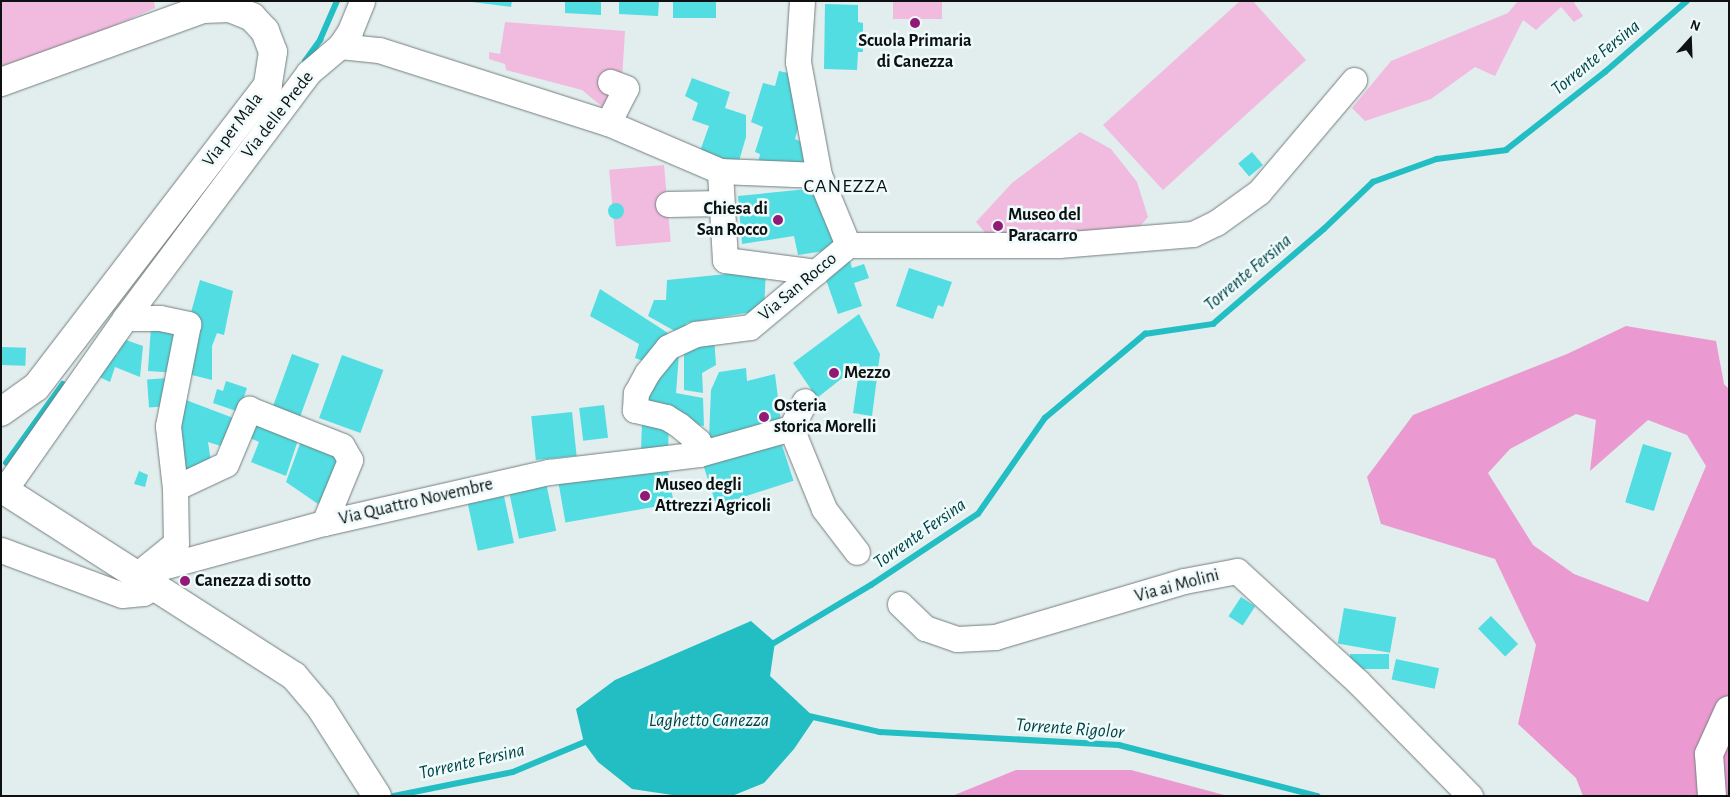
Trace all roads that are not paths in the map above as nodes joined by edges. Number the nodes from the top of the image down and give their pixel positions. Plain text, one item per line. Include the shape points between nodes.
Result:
1 (362, 1) edge
2 (802, 1) edge
3 (340, 46) junction
4 (1354, 80) dead end
5 (1, 82) edge
6 (610, 82) dead end
7 (608, 123) junction
8 (720, 171) junction
9 (819, 175) junction
10 (721, 203) junction
11 (668, 204) dead end
12 (848, 245) junction
13 (816, 272) junction
14 (125, 318) junction
15 (805, 401) dead end
16 (1, 412) edge
17 (791, 428) junction
18 (700, 454) junction
19 (175, 488) junction
20 (3, 489) edge
21 (324, 523) junction
22 (1, 550) edge
23 (858, 552) dead end
24 (147, 580) junction
25 (900, 604) dead end
26 (1729, 710) edge
27 (378, 796) edge
28 (1470, 796) edge
29 (1712, 796) edge

1 - 3 street, Via delle Prede via 350,32
2 - 9 street via 798,62
3 - 7 street via 379,50
3 - 14 street, Via delle Prede via 308,73
4 - 12 street via 1259,192 1216,223 1193,234 1059,245
5 - 16 main road, Via per Mala via 203,9 230,8 252,17 265,30 273,52 268,85 36,387
6 - 7 street via 626,88
7 - 8 street
8 - 9 street
8 - 10 street
9 - 12 street
10 - 11 street
10 - 13 street via 725,260
12 - 13 street, Via San Rocco
13 - 18 street, Via San Rocco via 750,327 696,334 668,347 647,372 636,393 635,410 666,417 679,424 698,441
14 - 19 street via 160,318 188,324 168,426
14 - 20 street, Via delle Prede
15 - 17 street
17 - 18 street, Via Quattro Novembre
17 - 23 street via 824,509
18 - 21 street, Via Quattro Novembre via 549,472
19 - 21 street via 226,464 249,409 342,446 350,460
19 - 24 street via 176,543
20 - 24 main road
21 - 24 street, Via Quattro Novembre
22 - 24 street, Via Quattro Novembre via 122,595 143,593
24 - 27 main road via 294,676 321,708
25 - 28 street, Via ai Molini via 924,628 957,640 995,637 1184,581 1237,571 1358,682
26 - 29 main road via 1709,754

